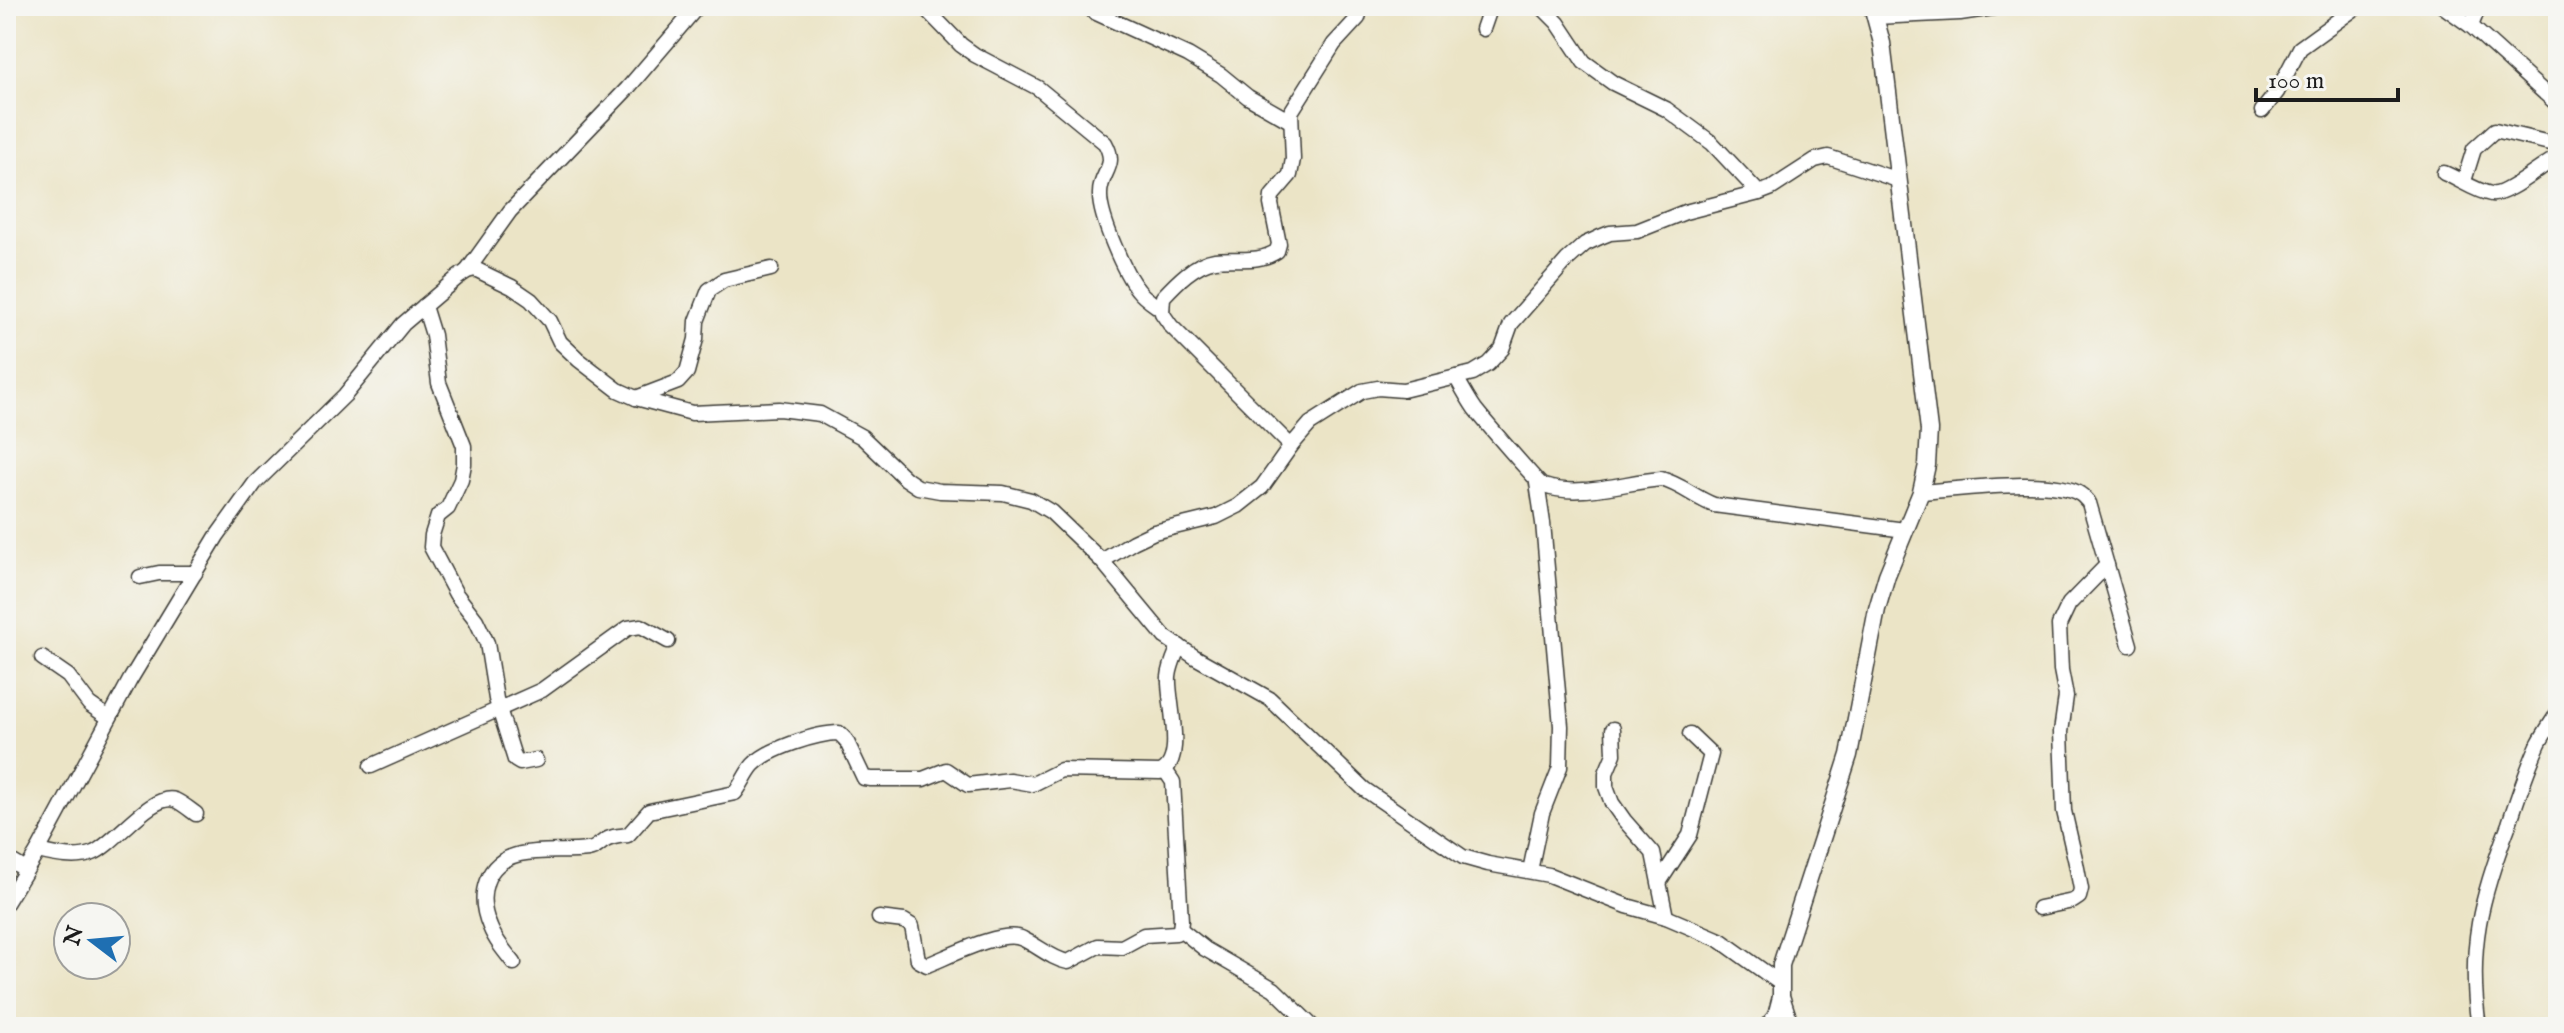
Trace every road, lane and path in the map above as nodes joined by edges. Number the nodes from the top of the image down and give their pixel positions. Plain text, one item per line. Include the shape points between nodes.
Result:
1 (698, 6) edge
2 (1086, 6) edge
3 (1361, 6) edge
4 (1491, 6) edge
5 (1541, 6) edge
6 (2006, 6) edge
7 (2358, 6) edge
8 (2443, 6) edge
9 (2479, 6) edge
10 (928, 11) dead end
11 (1874, 11) edge
12 (2471, 26) junction
13 (1483, 29) dead end
14 (2558, 105) edge
15 (2262, 111) dead end
16 (1290, 121) junction
17 (2558, 145) edge
18 (2558, 157) edge
19 (2444, 173) dead end
20 (1898, 180) junction
21 (2464, 181) junction
22 (1759, 193) junction
23 (771, 269) dead end
24 (467, 271) junction
25 (424, 306) junction
26 (1162, 310) junction
27 (1456, 377) junction
28 (636, 398) junction
29 (1291, 446) junction
30 (1537, 483) junction
31 (1921, 492) junction
32 (1905, 530) junction
33 (1102, 561) junction
34 (2107, 565) junction
35 (195, 573) junction
36 (140, 577) dead end
37 (668, 641) dead end
38 (2130, 645) dead end
39 (1179, 646) junction
40 (42, 658) dead end
41 (500, 711) junction
42 (2558, 712) edge
43 (109, 718) junction
44 (1613, 729) dead end
45 (1690, 734) dead end
46 (536, 760) dead end
47 (371, 766) dead end
48 (1165, 770) junction
49 (196, 814) dead end
50 (38, 851) junction
51 (6, 858) edge
52 (26, 870) junction
53 (1530, 871) junction
54 (1660, 881) junction
55 (6, 903) edge
56 (2039, 908) dead end
57 (1666, 917) junction
58 (879, 918) dead end
59 (1180, 929) junction
60 (514, 963) dead end
61 (1781, 989) junction
62 (1313, 1027) edge
63 (1767, 1027) edge
64 (1791, 1027) edge
65 (2479, 1027) edge

1 - 24 street via 510,211
2 - 16 street via 1188,55
3 - 16 street via 1358,18 1334,44 1295,105
4 - 13 street
5 - 22 street via 1584,62 1666,109 1712,143
6 - 11 street via 1960,13
7 - 15 street via 2300,48
8 - 12 street
9 - 12 street
10 - 26 street via 961,45 1038,88 1105,143 1112,161 1099,199 1117,252 1140,293
11 - 20 main road
12 - 14 street
16 - 26 street via 1290,175 1271,204 1277,251 1255,259 1213,260 1194,269 1163,297
17 - 21 street via 2495,130 2474,149
18 - 21 street via 2497,195
19 - 21 street
20 - 22 street via 1828,157
20 - 31 main road via 1929,430
22 - 27 street via 1585,244 1511,324 1502,349 1488,364
23 - 28 street via 724,280 709,290 687,372 678,382
24 - 25 street
24 - 28 street via 489,275 531,300 579,360
25 - 35 street via 345,395 255,483
25 - 41 street via 439,383 464,446 461,480 448,508 438,516 431,547 487,643
26 - 29 street via 1171,326
27 - 29 street via 1403,390 1362,391 1310,424
27 - 30 street via 1476,410
28 - 33 street via 692,413 779,409 820,414 862,437 918,487 1031,500
29 - 33 street via 1262,487 1238,506 1216,517 1154,532
30 - 32 street via 1572,490 1661,479 1714,505
30 - 53 street via 1560,767 1542,813
31 - 32 main road
31 - 34 street via 2023,486 2081,494 2089,503
32 - 61 main road via 1877,609 1849,755 1784,952
33 - 39 street via 1147,618
34 - 38 street
34 - 56 street via 2069,604 2059,625 2066,696 2061,732 2064,811 2081,889 2073,901
35 - 36 street
35 - 43 street
37 - 41 street via 641,626 628,628 542,690
39 - 48 street via 1169,678 1174,733 1171,764
39 - 53 street via 1270,699 1364,789 1463,857
40 - 43 street
41 - 46 street via 515,760
41 - 47 street
42 - 65 street via 2524,781 2479,913 2473,967
43 - 50 street
44 - 54 street via 1606,787 1624,820 1653,853
45 - 54 street via 1711,754 1709,768 1690,835
48 - 59 street via 1173,782
48 - 60 street via 1061,770 1033,784 1010,780 968,785 946,770 923,779 871,779 864,778 846,740 839,733 827,733 759,760 735,793 649,811 628,835 613,836 588,850 551,850 500,861 490,871 485,905 489,925
49 - 50 street via 169,799 93,853
50 - 52 street
51 - 52 street
52 - 55 street
53 - 57 street
54 - 57 street
57 - 61 street via 1720,940
58 - 59 street via 912,926 918,960 927,965 986,941 1016,937 1068,962 1098,946 1122,947 1144,935 1170,935
59 - 62 street via 1274,989
61 - 63 main road via 1776,1016
61 - 64 main road

